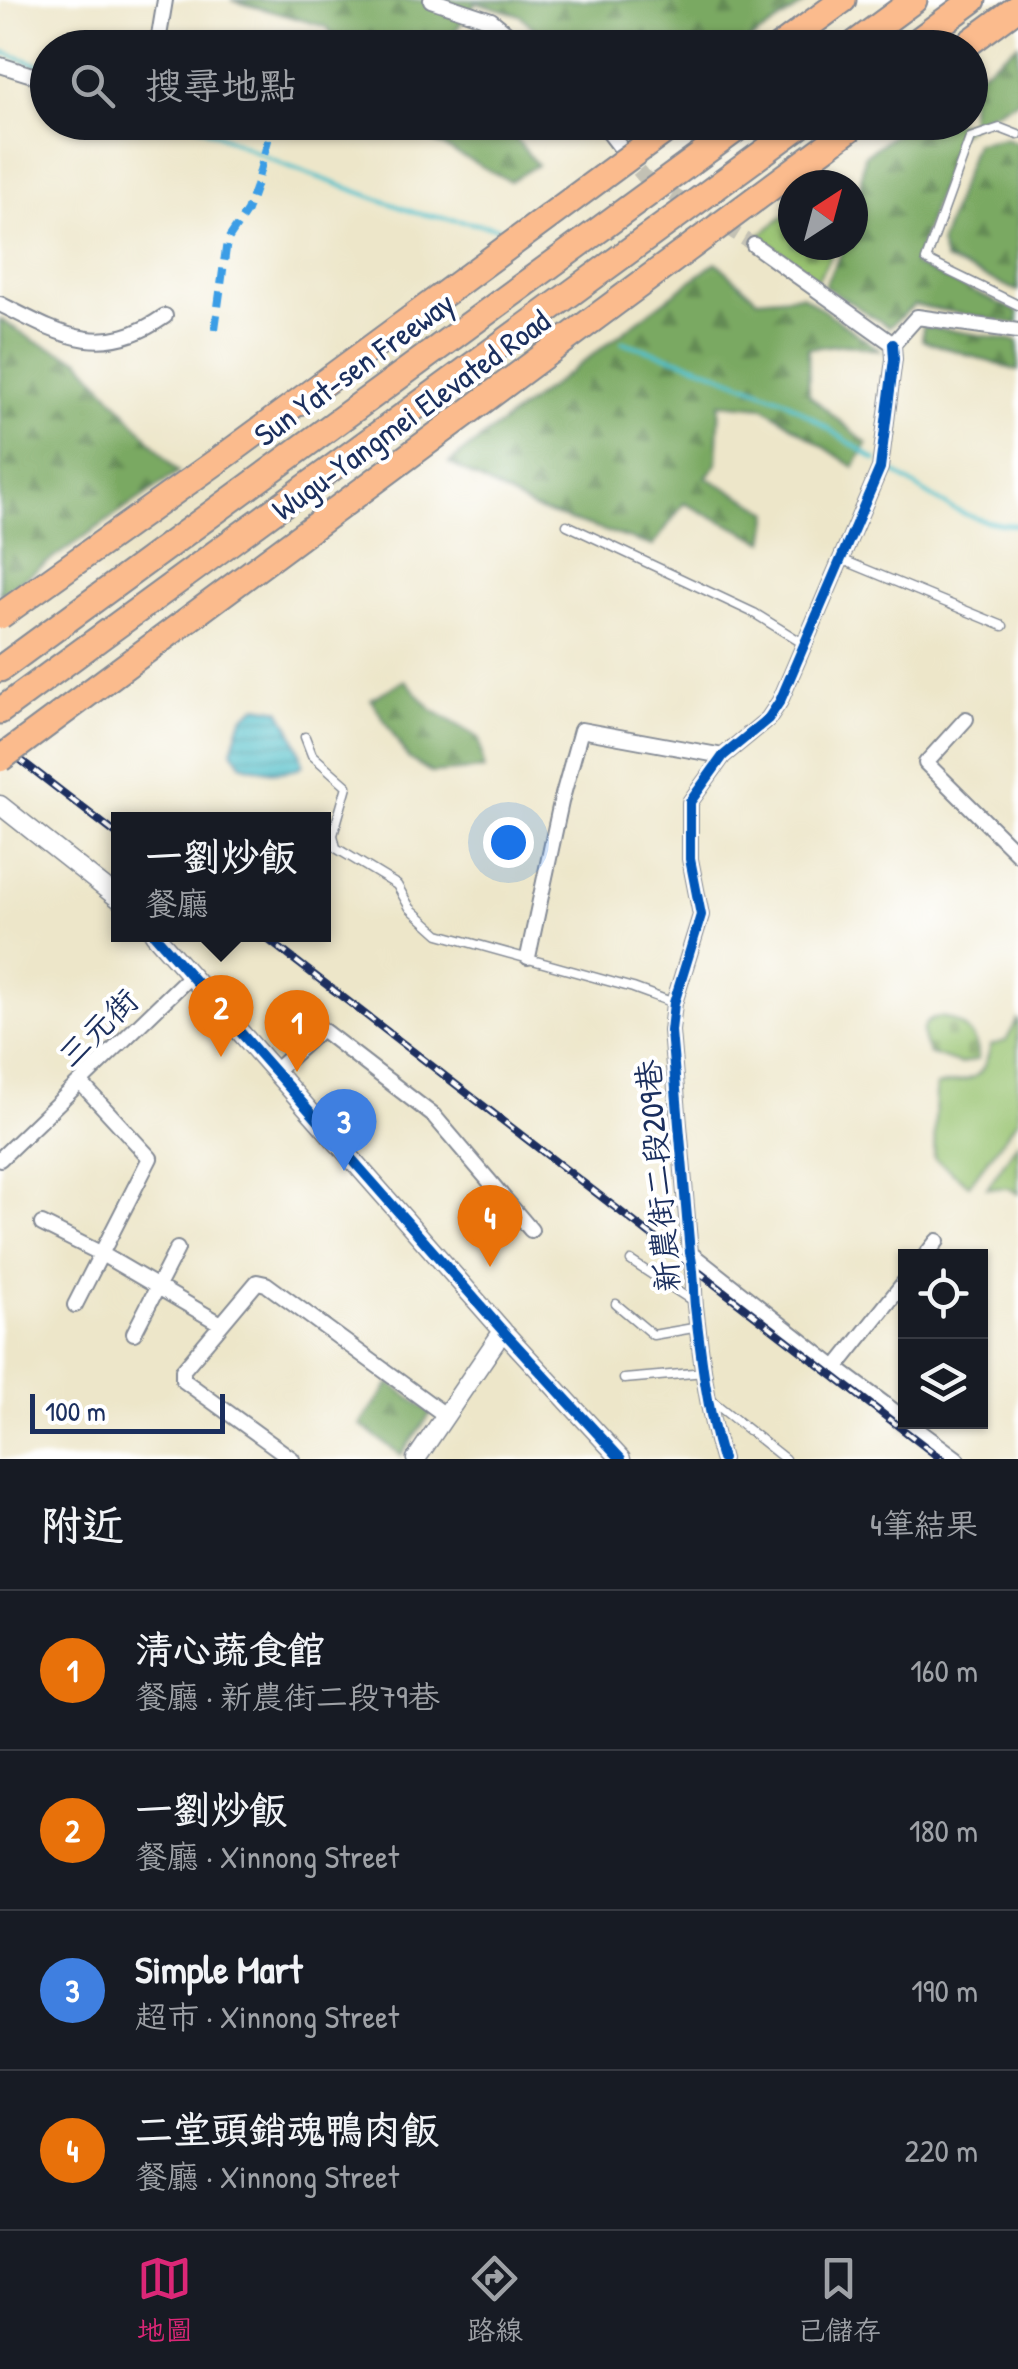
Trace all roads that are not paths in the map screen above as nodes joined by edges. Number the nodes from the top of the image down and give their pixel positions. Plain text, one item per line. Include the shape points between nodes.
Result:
1 (166, 0) edge
2 (430, 0) edge
3 (843, 0) edge
4 (914, 0) edge
5 (973, 0) edge
6 (1018, 7) edge
7 (160, 30) edge
8 (503, 30) edge
9 (802, 30) edge
10 (873, 30) edge
11 (932, 30) edge
12 (987, 30) edge
13 (0, 65) edge
14 (30, 74) edge
15 (988, 132) edge
16 (1018, 135) edge
17 (615, 140) edge
18 (653, 140) edge
19 (721, 140) edge
20 (780, 140) edge
21 (836, 140) edge
22 (969, 140) edge
23 (621, 148) tunnel mouth
24 (754, 245) tunnel mouth
25 (0, 304) edge
26 (1018, 305) edge
27 (165, 316) dead end
28 (1018, 331) edge
29 (893, 344) junction
30 (567, 525) dead end
31 (843, 560) junction
32 (0, 616) edge
33 (1003, 626) dead end
34 (805, 644) junction
35 (0, 668) edge
36 (0, 711) edge
37 (966, 720) dead end
38 (305, 737) dead end
39 (723, 756) junction
40 (0, 759) edge
41 (0, 805) edge
42 (1018, 854) edge
43 (111, 893) edge
44 (161, 942) edge
45 (528, 957) junction
46 (190, 976) junction
47 (674, 1003) junction
48 (275, 1071) junction
49 (80, 1083) junction
50 (0, 1159) edge
51 (42, 1224) dead end
52 (530, 1230) dead end
53 (937, 1240) dead end
54 (178, 1249) dead end
55 (930, 1249) edge
56 (690, 1252) junction
57 (100, 1254) junction
58 (630, 1261) dead end
59 (156, 1285) junction
60 (898, 1290) edge
61 (694, 1302) junction
62 (75, 1304) dead end
63 (616, 1304) dead end
64 (221, 1324) junction
65 (698, 1327) junction
66 (503, 1332) junction
67 (134, 1333) dead end
68 (836, 1368) junction
69 (705, 1372) junction
70 (624, 1379) dead end
71 (708, 1398) junction
72 (445, 1415) junction
73 (898, 1415) edge
74 (917, 1429) edge
75 (292, 1459) edge
76 (416, 1459) edge
77 (621, 1459) edge
78 (722, 1459) edge
79 (785, 1459) edge
80 (958, 1459) edge

1 - 7 street
2 - 8 street
3 - 9 highway
4 - 10 highway
5 - 11 highway
6 - 12 highway
13 - 14 street
15 - 16 lane via 1000,128
17 - 23 street
18 - 32 highway, bridge
19 - 35 highway, Sun Yat-sen Freeway
20 - 36 highway, Sun Yat-sen Freeway
21 - 40 highway, Wugu-Yangmei Elevated Road, bridge
22 - 26 lane via 926,260
24 - 29 street
25 - 27 street via 59,334 116,341
28 - 29 street via 917,317
29 - 31 street, 新農街二段209巷 via 881,461
30 - 34 lane
31 - 33 lane
31 - 34 street, 新農街二段209巷
34 - 39 street, 新農街二段209巷 via 768,719
37 - 42 street via 926,763
38 - 45 lane via 312,755 347,786 336,817 336,848 397,885 410,908 439,934
39 - 45 street via 581,730
39 - 47 street, 新農街二段209巷 via 690,802 690,859 701,915
41 - 43 street
44 - 46 street
45 - 47 lane
46 - 48 street
46 - 49 street, 三元街
47 - 56 street, 新農街二段209巷 via 673,1072
48 - 52 street via 320,1029 434,1116
48 - 66 street
49 - 50 street, 三元街
49 - 57 street via 150,1158
51 - 57 street
53 - 55 street
54 - 59 street
56 - 61 street, 新農街二段209巷
56 - 68 street
57 - 59 street
57 - 62 street
58 - 61 lane
59 - 64 street
59 - 67 street
60 - 68 street
61 - 65 street, 新農街二段209巷
63 - 65 lane via 652,1335
64 - 72 street via 257,1282 266,1284
64 - 75 street via 182,1370 183,1380
65 - 69 street, 新農街二段209巷
66 - 72 street
66 - 77 street
68 - 73 street
69 - 70 lane
69 - 71 street, 新農街二段209巷
71 - 78 street, 新農街二段209巷
71 - 79 lane
72 - 76 street
74 - 80 street

